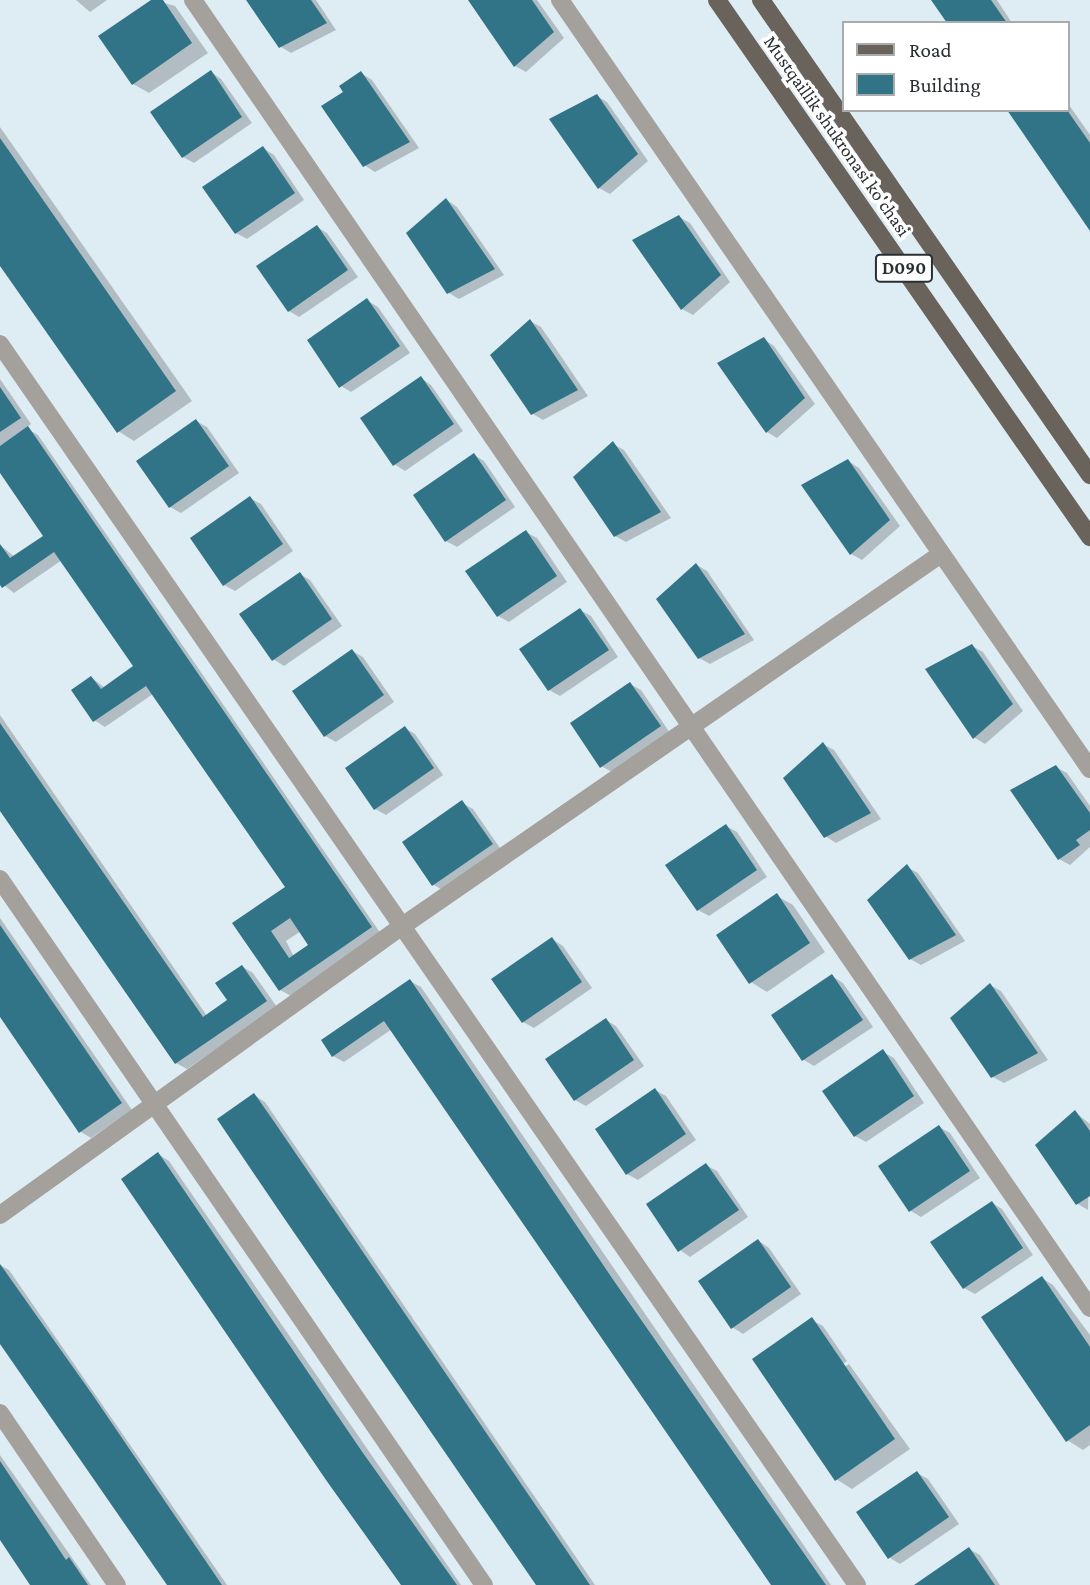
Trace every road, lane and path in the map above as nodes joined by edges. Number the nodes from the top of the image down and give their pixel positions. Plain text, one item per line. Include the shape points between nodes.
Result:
1 (193, 0) edge
2 (560, 0) edge
3 (717, 0) edge
4 (761, 0) edge
5 (0, 344) edge
6 (1090, 475) edge
7 (1090, 537) edge
8 (941, 554) junction
9 (691, 727) junction
10 (1090, 769) edge
11 (0, 879) edge
12 (401, 927) junction
13 (156, 1107) junction
14 (0, 1215) edge
15 (1090, 1308) edge
16 (0, 1413) edge
17 (117, 1585) edge
18 (484, 1585) edge
19 (857, 1585) edge

1 - 9 street
2 - 8 street
3 - 7 main road, Mustqaillik shukronasi ko'chasi / D090
4 - 6 main road, Mustqaillik shukronasi ko'chasi / D090
5 - 12 street
8 - 9 street
8 - 10 street
9 - 12 street
9 - 15 street
11 - 13 street
12 - 13 street
12 - 19 street
13 - 14 street
13 - 18 street
16 - 17 street

